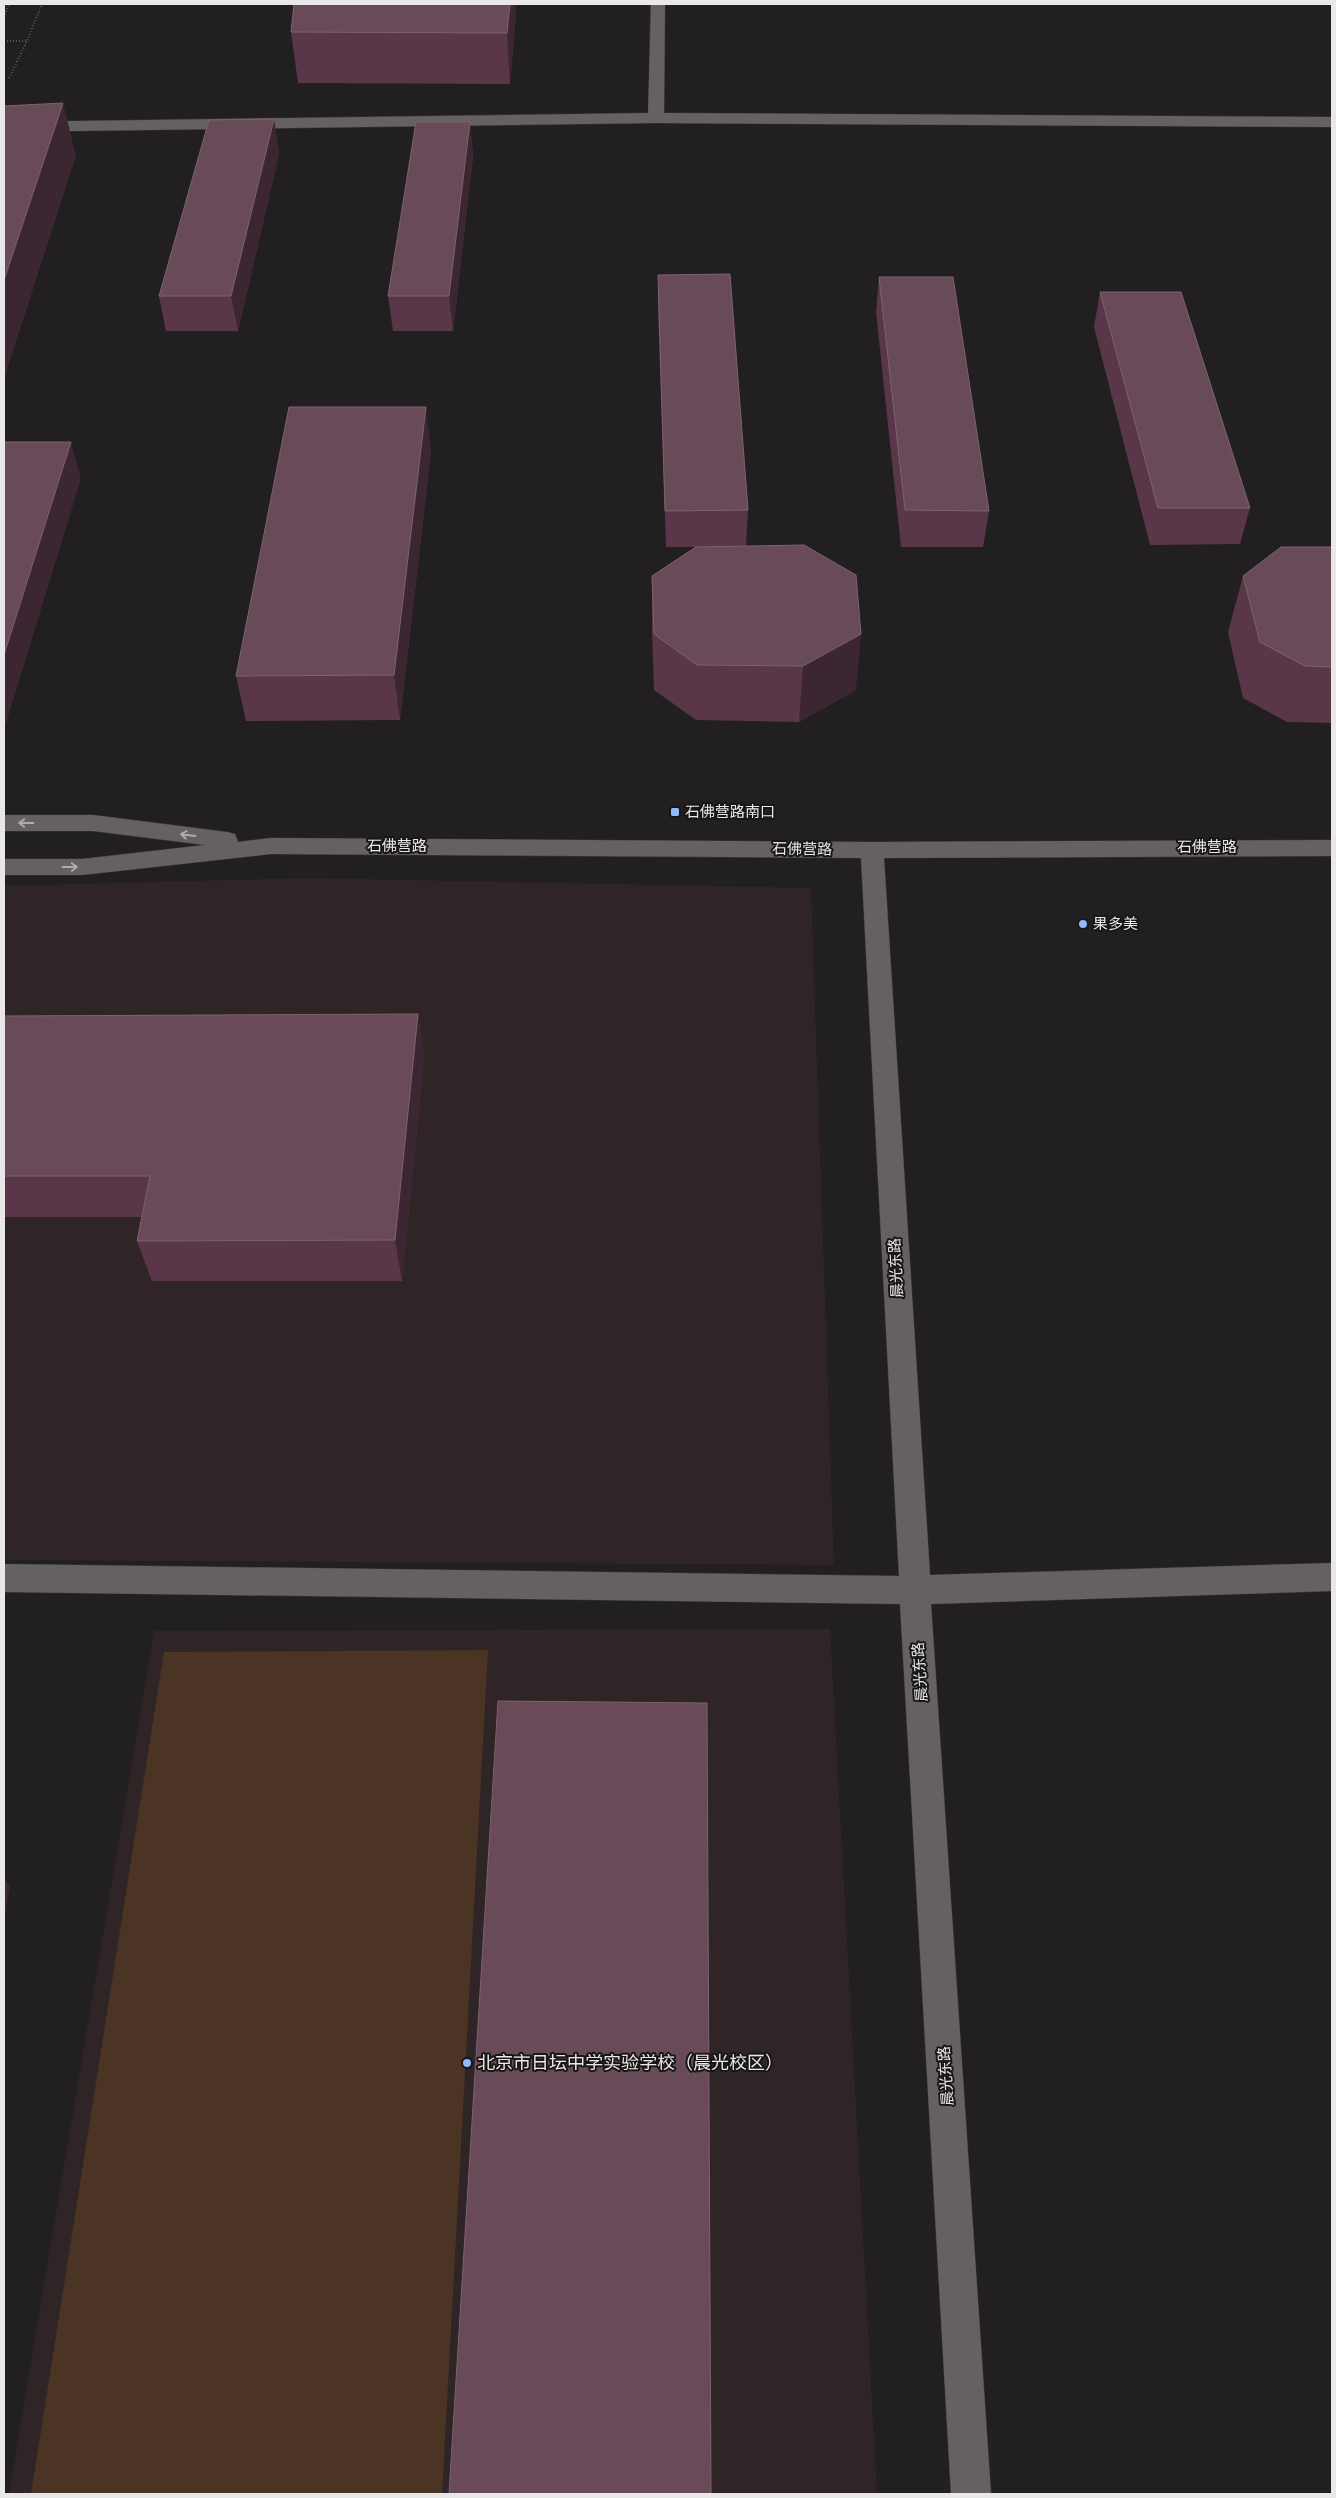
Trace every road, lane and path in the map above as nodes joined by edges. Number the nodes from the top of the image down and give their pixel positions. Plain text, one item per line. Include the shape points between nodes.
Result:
1 (9, 4) edge
2 (42, 4) edge
3 (658, 4) edge
4 (4, 17) edge
5 (4, 40) edge
6 (27, 41) junction
7 (9, 78) dead end
8 (656, 118) junction
9 (1330, 126) edge
10 (4, 127) edge
11 (4, 824) edge
12 (271, 846) junction
13 (1332, 848) edge
14 (872, 850) junction
15 (4, 867) edge
16 (1332, 1577) edge
17 (4, 1578) edge
18 (915, 1590) junction
19 (971, 2494) edge

1 - 4 path
2 - 6 path
3 - 8 street
5 - 6 path
6 - 7 path
8 - 9 street
8 - 10 street
12 -> 11 street, 石佛营路 via 93,824
12 - 14 street, 石佛营路 via 680,846
15 -> 12 street, 石佛营路 via 82,867
13 - 14 street, 石佛营路
14 - 18 street, 晨光东路
16 - 18 street
17 - 18 street
18 - 19 street, 晨光东路

